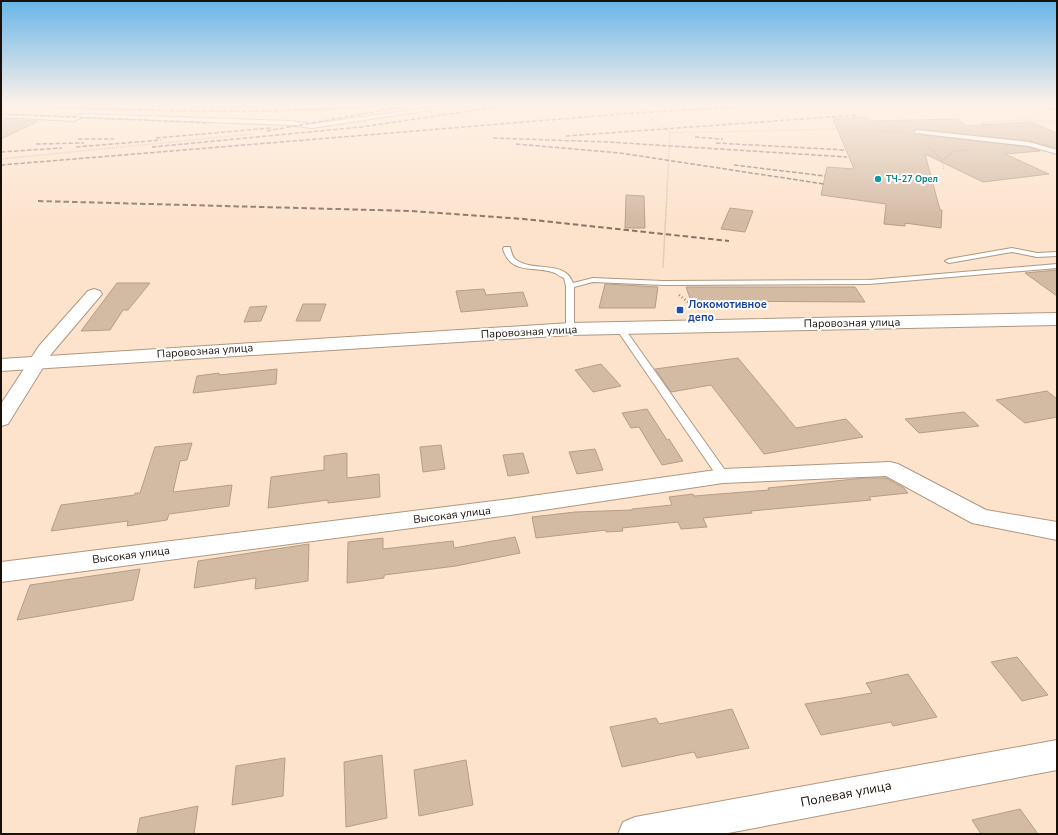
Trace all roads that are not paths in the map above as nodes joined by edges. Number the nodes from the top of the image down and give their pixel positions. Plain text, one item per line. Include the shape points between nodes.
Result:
1 (1029, 144) edge
2 (1057, 152) edge
3 (507, 250) dead end
4 (1057, 254) edge
5 (949, 261) dead end
6 (1057, 266) edge
7 (570, 286) junction
8 (94, 294) dead end
9 (1057, 319) edge
10 (619, 327) junction
11 (570, 329) junction
12 (37, 362) junction
13 (1, 365) edge
14 (1, 420) edge
15 (723, 476) junction
16 (1057, 531) edge
17 (1, 572) edge
18 (1057, 754) edge
19 (635, 834) edge

1 - 2 lane
3 - 7 lane via 513,262 556,271 567,277
4 - 5 lane via 1037,255 1012,250
6 - 7 lane via 869,282 663,283 592,280
7 - 11 lane
8 - 12 street
9 - 10 main road, Паровозная улица
10 - 11 main road, Паровозная улица
10 - 15 lane
11 - 12 main road, Паровозная улица
12 - 13 main road, Паровозная улица
12 - 14 street
15 - 16 street, Высокая улица via 890,469 980,517
15 - 17 street, Высокая улица via 510,507
18 - 19 street, Полевая улица

